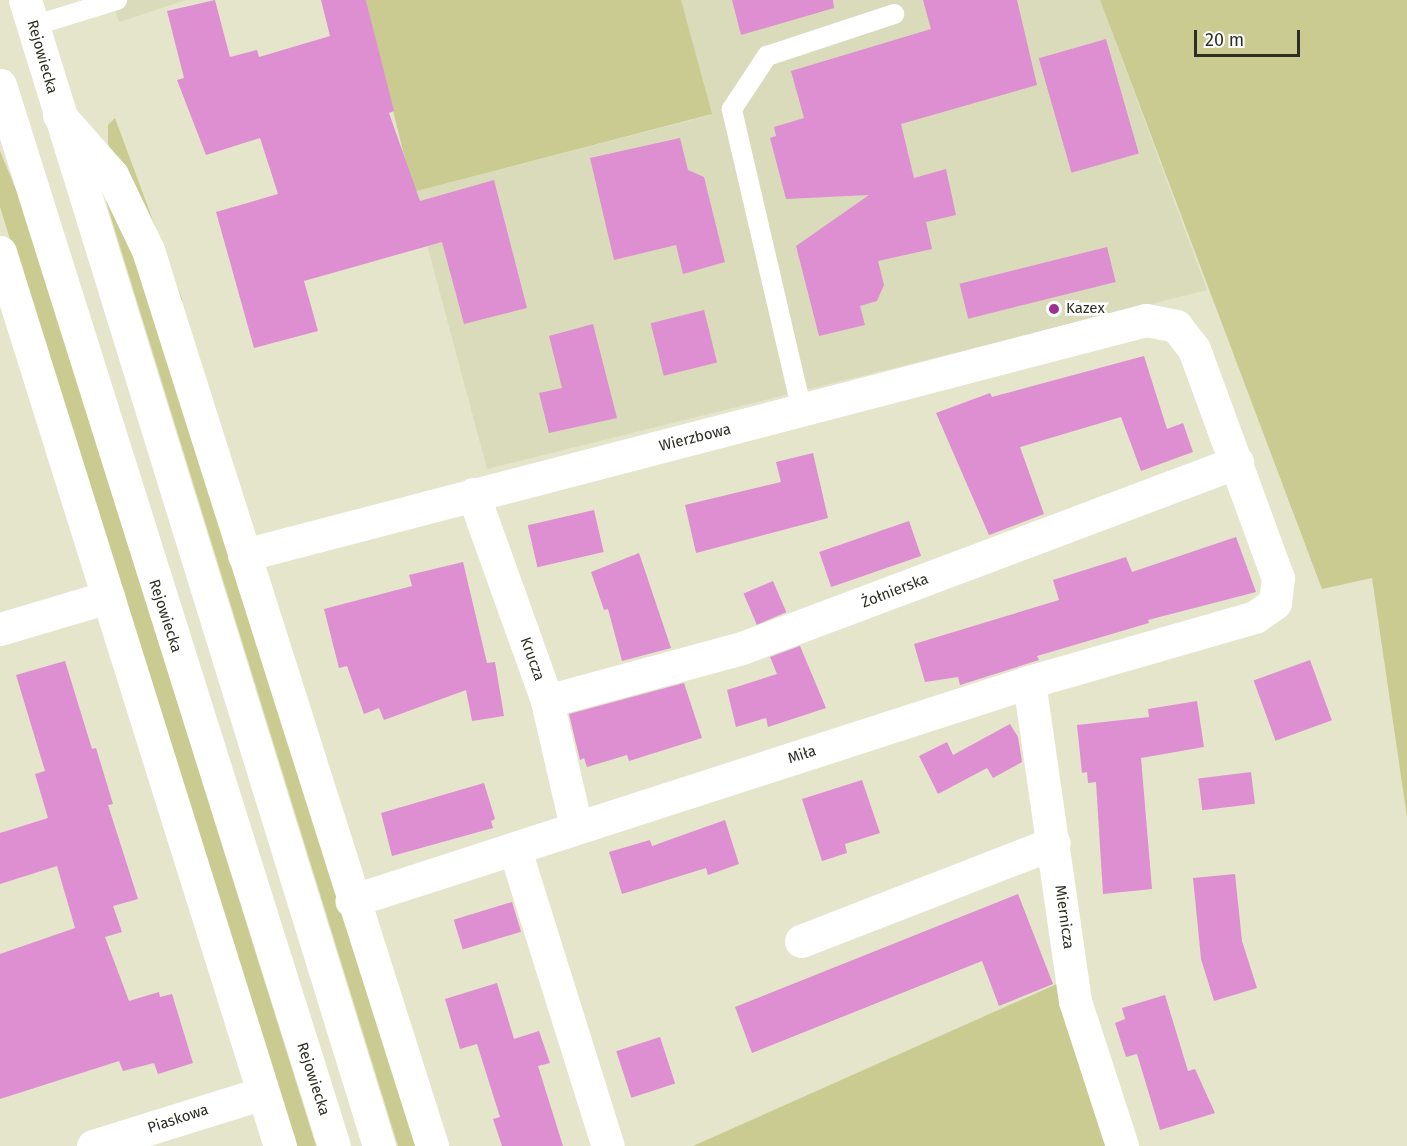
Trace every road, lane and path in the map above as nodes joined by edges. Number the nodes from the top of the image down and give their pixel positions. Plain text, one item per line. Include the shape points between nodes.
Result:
1 (117, 0) edge
2 (29, 13) edge
3 (894, 14) dead end
4 (0, 85) edge
5 (59, 115) junction
6 (0, 252) edge
7 (802, 411) junction
8 (1237, 462) junction
9 (473, 494) junction
10 (244, 555) junction
11 (108, 597) junction
12 (0, 629) edge
13 (1029, 682) junction
14 (547, 701) junction
15 (576, 827) junction
16 (1054, 843) junction
17 (515, 850) junction
18 (351, 901) junction
19 (801, 941) dead end
20 (263, 1093) junction
21 (93, 1146) edge
22 (280, 1146) edge
23 (334, 1146) edge
24 (379, 1146) edge
25 (432, 1146) edge
26 (608, 1146) edge
27 (1122, 1146) edge

1 - 2 lane
2 - 5 main road, Rejowiecka
3 - 7 lane via 767,56 732,109
4 - 23 main road, Rejowiecka
5 - 10 main road, Rejowiecka via 112,175 148,250
5 - 24 main road, Rejowiecka
6 - 11 main road
7 - 8 main road, Wierzbowa via 1146,320 1176,326 1194,349
7 - 9 main road, Wierzbowa
8 - 13 main road, Miła via 1278,578 1275,603 1255,617
8 - 14 main road, Żołnierska via 742,648
9 - 10 main road, Wierzbowa
9 - 14 main road, Krucza
10 - 18 main road, Rejowiecka
11 - 12 main road
11 - 20 main road
13 - 15 main road, Miła
13 - 16 main road, Miernicza
14 - 15 main road, Krucza
15 - 17 main road, Miła
16 - 19 main road
16 - 27 main road, Miernicza via 1086,1008
17 - 18 main road, Miła
17 - 26 main road
18 - 25 main road, Rejowiecka
20 - 21 main road, Piaskowa
20 - 22 main road

